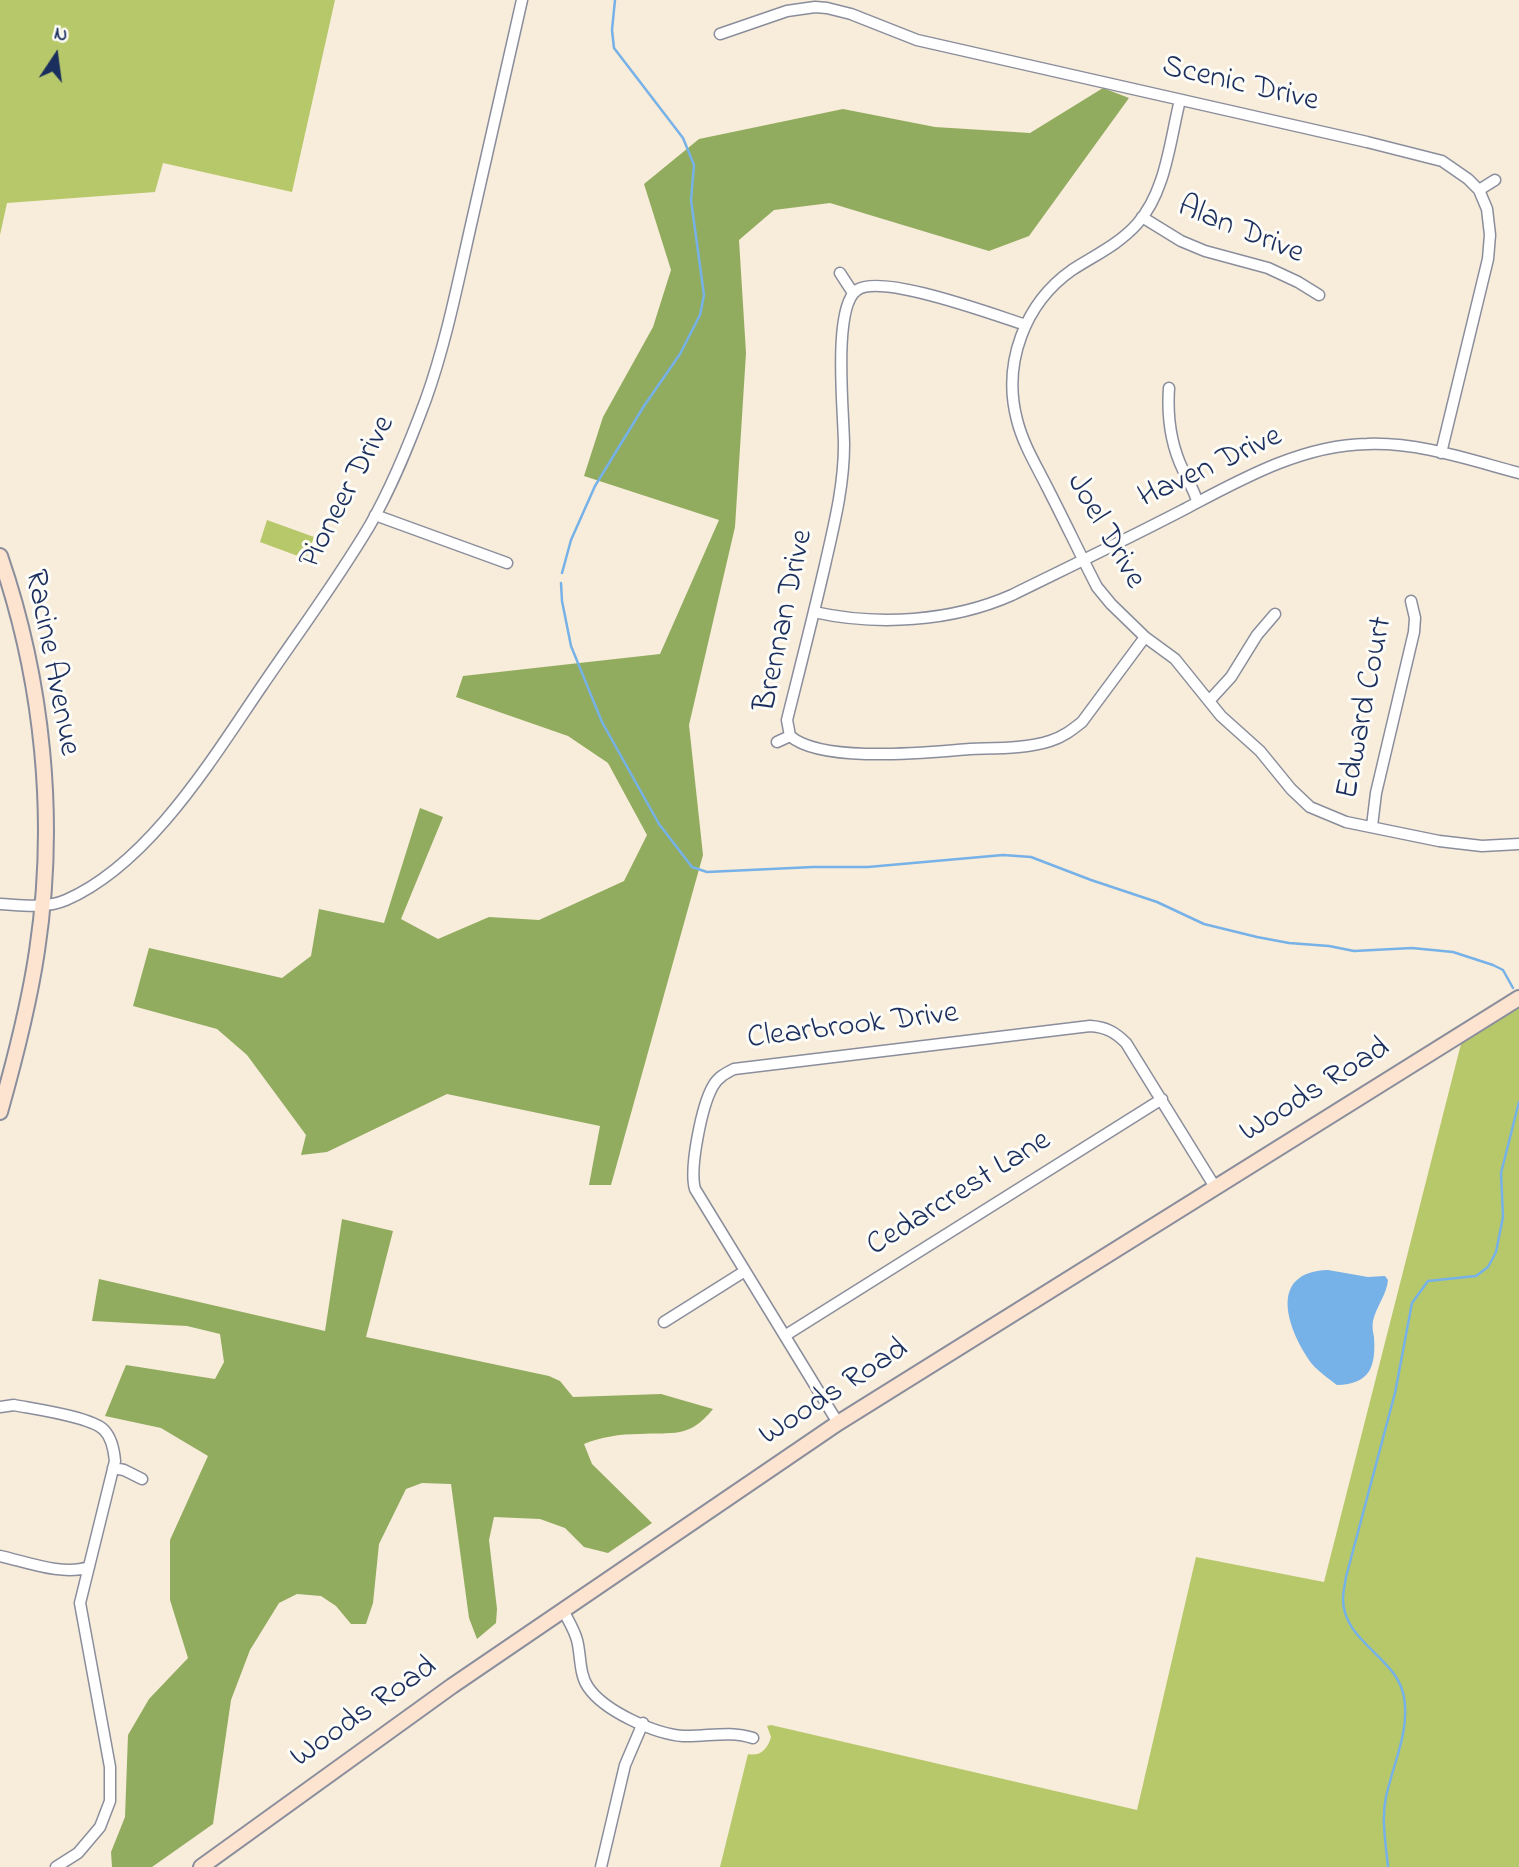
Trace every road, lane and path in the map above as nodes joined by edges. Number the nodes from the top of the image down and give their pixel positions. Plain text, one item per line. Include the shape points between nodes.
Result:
1 (522, 0) edge
2 (720, 34) dead end
3 (1180, 100) junction
4 (1494, 180) dead end
5 (1479, 190) junction
6 (1142, 217) junction
7 (840, 273) dead end
8 (853, 293) junction
9 (1319, 295) dead end
10 (1026, 325) junction
11 (1169, 388) dead end
12 (1441, 453) junction
13 (1519, 473) edge
14 (1197, 501) junction
15 (375, 515) junction
16 (0, 556) edge
17 (1083, 560) junction
18 (508, 563) dead end
19 (1412, 601) dead end
20 (814, 612) junction
21 (1275, 614) dead end
22 (1145, 637) junction
23 (1209, 701) junction
24 (790, 736) junction
25 (777, 742) dead end
26 (1372, 826) junction
27 (1519, 844) edge
28 (0, 904) edge
29 (42, 905) junction
30 (1519, 998) edge
31 (1162, 1100) junction
32 (0, 1112) edge
33 (1215, 1187) junction
34 (745, 1271) junction
35 (664, 1322) dead end
36 (786, 1335) junction
37 (0, 1407) edge
38 (838, 1423) junction
39 (113, 1468) junction
40 (142, 1479) dead end
41 (0, 1556) edge
42 (89, 1567) junction
43 (563, 1610) junction
44 (643, 1723) junction
45 (753, 1738) dead end
46 (56, 1867) edge
47 (201, 1867) edge
48 (601, 1867) edge

1 - 15 street, Pioneer Drive via 438,360 409,443
2 - 3 street, Scenic Drive via 788,11 827,8 918,40
3 - 5 street, Scenic Drive via 1432,158
3 - 6 street, Joel Drive via 1163,174
4 - 5 street
5 - 12 street via 1488,209 1488,259
6 - 9 street, Alan Drive via 1181,242 1268,268
6 - 10 street, Joel Drive via 1118,242 1062,278
7 - 8 street
8 - 10 street via 869,285 905,289
8 - 20 street, Brennan Drive via 846,310 841,373 841,486
10 - 17 street, Joel Drive via 1013,373 1017,420
11 - 14 street via 1170,435
12 - 13 street, Haven Drive
12 - 14 street, Haven Drive via 1380,444 1336,447 1285,461
14 - 17 street, Haven Drive
15 - 18 street
15 - 29 street, Pioneer Drive via 245,711 153,835 107,876 66,900
16 - 29 street, Racine Avenue via 23,634 42,746
17 - 20 street, Haven Drive via 1001,600 958,612 865,620
17 - 22 street, Joel Drive via 1097,587
19 - 26 street, Edward Court via 1414,632
20 - 24 street, Brennan Drive via 787,720
21 - 23 street
22 - 23 street, Joel Drive via 1175,659
22 - 24 street, Brennan Drive via 1082,722 1048,742 870,755 805,744
23 - 26 street, Joel Drive via 1310,807 1332,818
24 - 25 street
26 - 27 street, Joel Drive via 1464,845
28 - 29 street, Pioneer Drive
29 - 32 street, Racine Avenue via 34,970
30 - 33 street, Woods Road
31 - 33 street, Clearbrook Drive
31 - 34 street, Clearbrook Drive via 1126,1043 1116,1032 1098,1026 734,1069 718,1078 710,1092 693,1180
31 - 36 street, Cedarcrest Lane
33 - 38 street, Woods Road
34 - 35 street
34 - 36 street, Clearbrook Drive
36 - 38 street, Clearbrook Drive
37 - 39 street via 14,1405 95,1423 114,1447
38 - 43 street, Woods Road
39 - 40 street
39 - 42 street
41 - 42 street via 60,1568
42 - 46 street via 80,1603 110,1767 110,1801 100,1827 78,1853
43 - 44 street via 576,1636 588,1687 606,1707
43 - 47 street, Woods Road
44 - 45 street via 682,1736 738,1733
44 - 48 street via 625,1765

